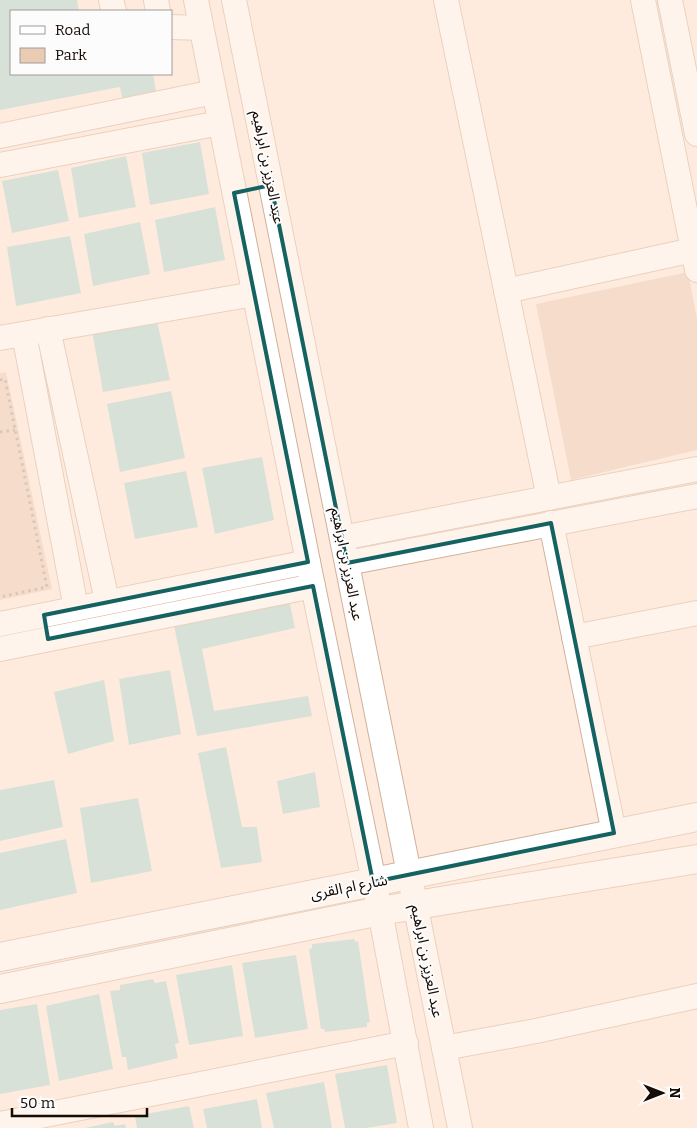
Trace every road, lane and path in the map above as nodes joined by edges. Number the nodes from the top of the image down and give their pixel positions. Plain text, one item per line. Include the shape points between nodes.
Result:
1 (196, 0) edge
2 (234, 0) edge
3 (446, 0) edge
4 (643, 0) edge
5 (670, 0) edge
6 (172, 27) edge
7 (201, 28) junction
8 (214, 92) junction
9 (220, 123) junction
10 (697, 134) edge
11 (0, 136) edge
12 (0, 165) edge
13 (271, 185) junction
14 (234, 193) junction
15 (695, 260) edge
16 (506, 291) junction
17 (254, 294) junction
18 (48, 329) junction
19 (24, 334) junction
20 (0, 338) edge
21 (0, 380) edge
22 (15, 430) junction
23 (0, 432) edge
24 (697, 469) edge
25 (697, 496) edge
26 (549, 498) junction
27 (551, 523) junction
28 (342, 538) junction
29 (308, 562) junction
30 (347, 563) junction
31 (313, 586) junction
32 (0, 596) edge
33 (107, 602) junction
34 (76, 608) junction
35 (697, 613) edge
36 (44, 615) junction
37 (0, 624) edge
38 (574, 637) junction
39 (48, 639) junction
40 (0, 648) edge
41 (697, 817) edge
42 (614, 834) junction
43 (697, 859) edge
44 (410, 874) junction
45 (373, 882) junction
46 (415, 905) junction
47 (380, 911) junction
48 (0, 956) edge
49 (0, 989) edge
50 (697, 996) edge
51 (697, 1012) edge
52 (406, 1043) junction
53 (446, 1056) junction
54 (0, 1124) edge
55 (421, 1128) edge
56 (460, 1128) edge

1 - 7 street
2 - 13 street, عبد العزيز بن ابراهيم
3 - 16 street
4 - 15 street
5 - 10 street
6 - 7 street
7 - 8 street
8 - 9 street
8 - 11 street
9 - 12 street
9 - 14 street
13 - 14 street
13 - 28 street, عبد العزيز بن ابراهيم
14 - 17 street
15 - 16 street
16 - 26 street
17 - 18 street
17 - 29 street
18 - 19 street
18 - 33 street
19 - 20 street
19 - 34 street
21 - 22 path via 5,379
22 - 23 path
22 - 32 path via 47,587
24 - 26 street
25 - 27 street
26 - 28 street
27 - 30 street
27 - 38 street
28 - 30 street, عبد العزيز بن ابراهيم
29 - 31 street
29 - 33 street
30 - 44 street, عبد العزيز بن ابراهيم
31 - 39 street
31 - 45 street
33 - 34 street
34 - 36 street
35 - 38 street
36 - 37 street
36 - 39 street
38 - 42 street
39 - 40 street
41 - 42 main road, شارع ام القرى
42 - 44 main road, شارع ام القرى
43 - 46 main road, شارع ام القرى
44 - 45 main road, شارع ام القرى
44 - 46 street, عبد العزيز بن ابراهيم
45 - 47 street
45 - 48 main road, شارع ام القرى
46 - 47 main road, شارع ام القرى
46 - 53 street, عبد العزيز بن ابراهيم
47 - 49 main road, شارع ام القرى
47 - 52 street
50 - 53 street via 536,1031
51 - 53 street via 545,1045
52 - 54 street
52 - 55 street
53 - 56 street, عبد العزيز بن ابراهيم

